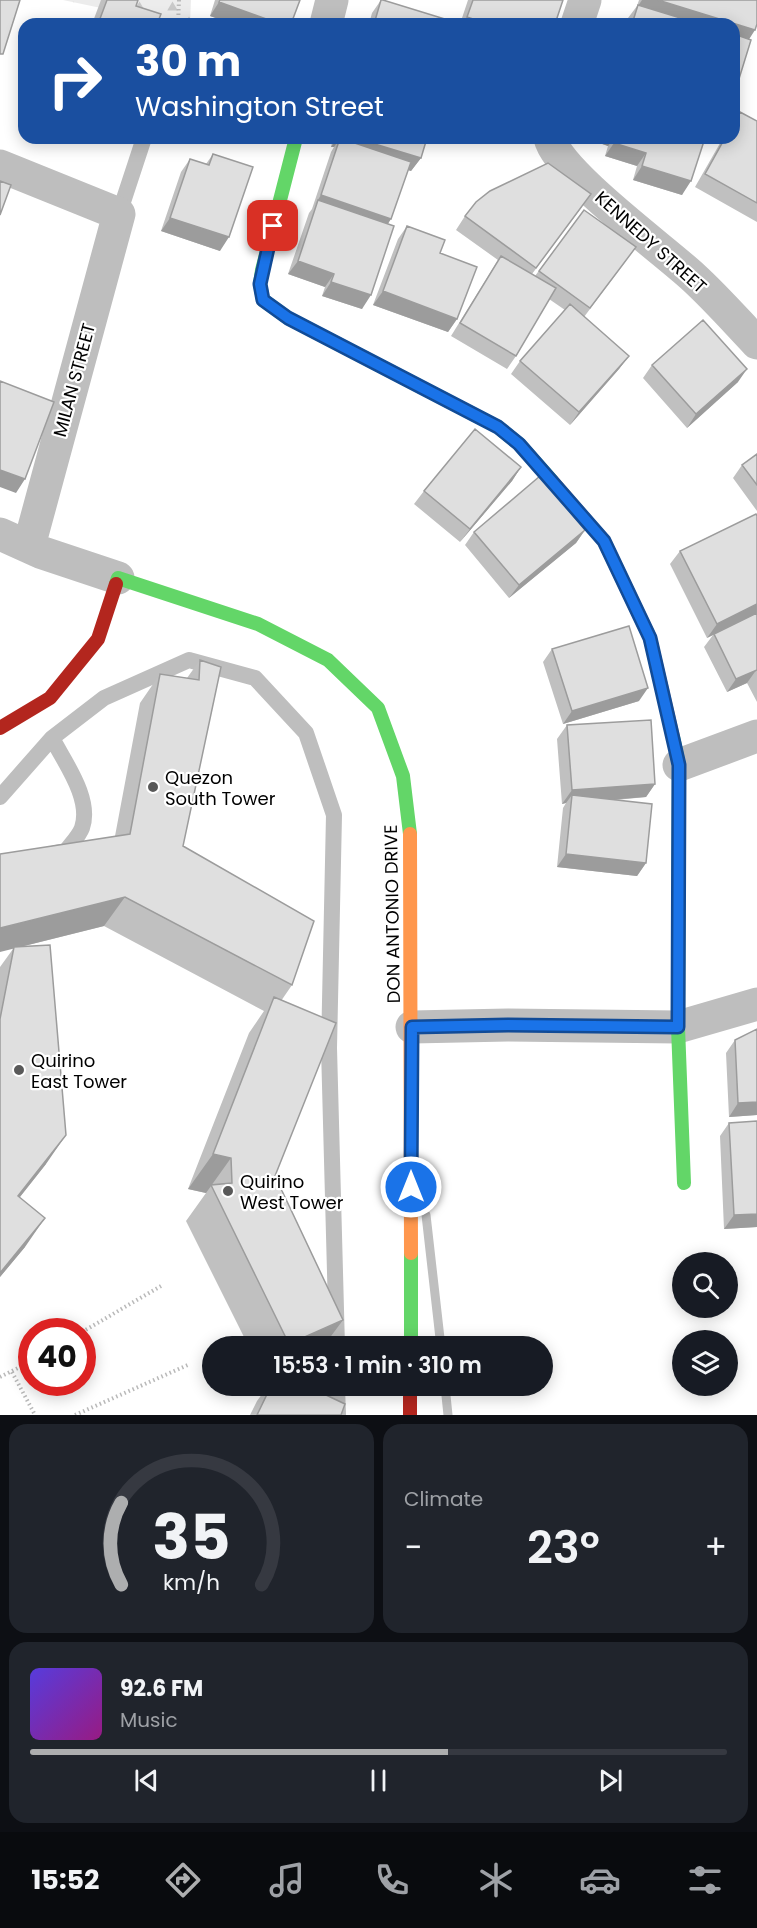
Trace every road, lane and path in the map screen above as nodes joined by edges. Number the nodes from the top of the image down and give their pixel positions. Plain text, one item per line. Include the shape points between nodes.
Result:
1 (179, 0) edge
2 (332, 0) edge
3 (585, 0) edge
4 (178, 18) edge
5 (328, 18) edge
6 (579, 18) edge
7 (142, 144) edge
8 (294, 144) edge
9 (551, 144) edge
10 (0, 166) edge
11 (119, 214) junction
12 (757, 343) edge
13 (15, 540) edge
14 (118, 578) junction
15 (0, 728) edge
16 (757, 736) edge
17 (52, 738) junction
18 (679, 765) junction
19 (0, 797) edge
20 (35, 856) edge
21 (757, 1004) edge
22 (412, 1027) junction
23 (678, 1027) junction
24 (684, 1183) dead end
25 (161, 1286) dead end
26 (96, 1324) edge
27 (337, 1336) edge
28 (411, 1336) edge
29 (190, 1364) dead end
30 (18, 1369) edge
31 (12, 1372) junction
32 (0, 1377) edge
33 (338, 1396) edge
34 (411, 1396) edge
35 (35, 1415) edge
36 (75, 1415) edge
37 (338, 1415) edge
38 (410, 1415) edge

1 - 4 path
2 - 5 street
3 - 6 street
7 - 11 lane
8 - 18 street via 262,270 263,300 288,318 498,427 519,444 604,541 650,638
9 - 12 street, KENNEDY STREET via 609,206 694,278
10 - 11 street
11 - 13 street, MILAN STREET
13 - 14 street
14 - 15 street via 98,639 50,698
14 - 22 street, DON ANTONIO DRIVE via 258,624 328,660 378,708 403,776 411,841
16 - 18 street
17 - 19 lane
17 - 20 lane via 85,812 82,830 66,851
17 - 27 lane via 104,698 189,660 255,678 306,733 334,814 329,1048
18 - 23 street
21 - 23 street
22 - 23 street
22 - 28 street, DON ANTONIO DRIVE
23 - 24 street
25 - 26 path
29 - 36 path
30 - 31 path
31 - 32 path
31 - 35 path
33 - 37 lane
34 - 38 street

